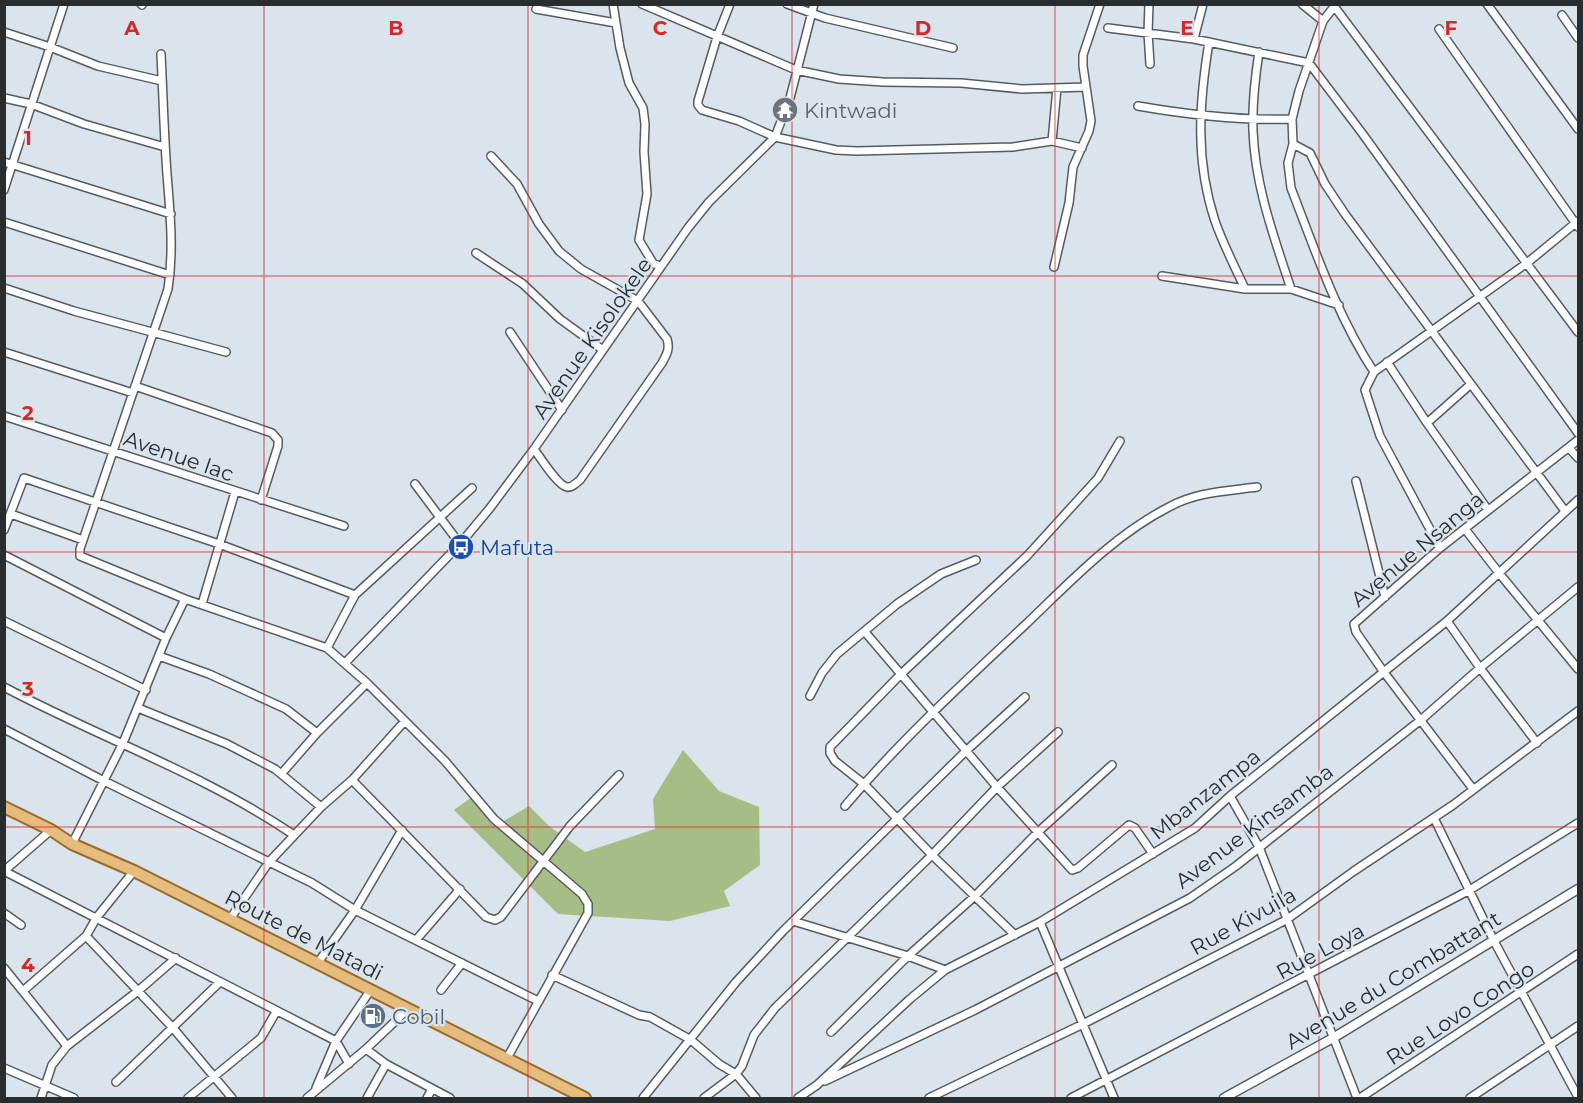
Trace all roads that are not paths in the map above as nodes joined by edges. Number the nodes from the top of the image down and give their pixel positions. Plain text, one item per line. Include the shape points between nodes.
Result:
1 (64, 4) edge
2 (613, 4) edge
3 (642, 4) edge
4 (730, 4) edge
5 (787, 4) edge
6 (814, 4) edge
7 (1149, 4) edge
8 (1203, 4) edge
9 (1302, 4) edge
10 (1487, 4) edge
11 (1098, 5) edge
12 (1335, 5) edge
13 (536, 9) dead end
14 (812, 14) junction
15 (1562, 15) dead end
16 (1323, 21) junction
17 (616, 23) junction
18 (1108, 28) dead end
19 (1440, 29) dead end
20 (4, 32) edge
21 (1148, 33) junction
22 (717, 37) junction
23 (1578, 38) edge
24 (1194, 39) junction
25 (1209, 42) junction
26 (50, 47) junction
27 (953, 48) dead end
28 (1259, 52) junction
29 (161, 54) dead end
30 (1308, 63) junction
31 (1150, 64) dead end
32 (796, 70) junction
33 (162, 81) junction
34 (1086, 87) junction
35 (1057, 88) junction
36 (4, 98) edge
37 (31, 104) junction
38 (1138, 106) dead end
39 (1200, 116) junction
40 (1292, 118) junction
41 (1252, 120) junction
42 (1578, 129) edge
43 (776, 137) junction
44 (1052, 141) junction
45 (1293, 144) junction
46 (165, 147) junction
47 (1082, 147) junction
48 (491, 156) dead end
49 (8, 163) edge
50 (4, 190) edge
51 (171, 214) junction
52 (4, 222) edge
53 (1578, 224) edge
54 (476, 253) dead end
55 (1527, 263) junction
56 (661, 267) junction
57 (1054, 267) dead end
58 (170, 275) junction
59 (1162, 276) dead end
60 (4, 288) edge
61 (1245, 289) junction
62 (1291, 289) junction
63 (1481, 297) junction
64 (638, 301) junction
65 (1339, 305) junction
66 (154, 332) junction
67 (510, 332) dead end
68 (1432, 332) junction
69 (1578, 332) edge
70 (603, 350) junction
71 (4, 352) edge
72 (226, 352) dead end
73 (1387, 362) junction
74 (1374, 372) junction
75 (1471, 384) junction
76 (134, 389) junction
77 (561, 411) junction
78 (4, 416) edge
79 (1427, 423) junction
80 (1578, 433) edge
81 (1578, 440) edge
82 (1120, 441) dead end
83 (1569, 448) junction
84 (534, 449) junction
85 (113, 451) junction
86 (1578, 458) edge
87 (1536, 472) junction
88 (1356, 481) dead end
89 (415, 484) dead end
90 (1257, 487) dead end
91 (472, 488) dead end
92 (235, 492) junction
93 (261, 500) junction
94 (1578, 500) edge
95 (95, 503) junction
96 (1488, 510) junction
97 (1565, 511) junction
98 (11, 514) junction
99 (440, 518) junction
100 (344, 526) dead end
101 (1465, 529) junction
102 (4, 530) edge
103 (83, 540) junction
104 (219, 544) junction
105 (460, 544) junction
106 (1440, 548) junction
107 (4, 555) edge
108 (976, 560) dead end
109 (1499, 573) junction
110 (1578, 587) edge
111 (355, 595) junction
112 (1385, 597) junction
113 (185, 599) junction
114 (202, 604) junction
115 (4, 621) edge
116 (1447, 621) junction
117 (1538, 621) junction
118 (865, 632) junction
119 (166, 638) junction
120 (327, 648) junction
121 (159, 656) junction
122 (346, 662) junction
123 (1480, 668) junction
124 (1578, 669) edge
125 (1383, 671) junction
126 (900, 675) junction
127 (367, 682) junction
128 (4, 687) edge
129 (146, 690) junction
130 (810, 696) dead end
131 (1025, 697) dead end
132 (138, 708) junction
133 (1578, 711) edge
134 (934, 712) junction
135 (1422, 719) junction
136 (404, 722) junction
137 (4, 729) edge
138 (317, 732) junction
139 (1058, 732) dead end
140 (123, 743) junction
141 (1538, 743) junction
142 (967, 750) junction
143 (1112, 765) dead end
144 (282, 773) junction
145 (619, 775) dead end
146 (352, 780) junction
147 (104, 781) junction
148 (864, 784) junction
149 (998, 787) junction
150 (1473, 789) junction
151 (1230, 796) junction
152 (845, 806) dead end
153 (4, 807) edge
154 (321, 807) junction
155 (1434, 818) junction
156 (897, 820) junction
157 (1578, 823) edge
158 (51, 830) junction
159 (402, 830) junction
160 (1038, 832) junction
161 (294, 835) junction
162 (72, 844) junction
163 (1259, 847) junction
164 (1153, 854) junction
165 (932, 855) junction
166 (269, 862) junction
167 (544, 862) junction
168 (4, 871) edge
169 (134, 871) junction
170 (460, 889) junction
171 (1578, 889) edge
172 (1468, 891) junction
173 (975, 896) junction
174 (355, 910) junction
175 (4, 913) edge
176 (97, 917) junction
177 (230, 919) junction
178 (1286, 920) junction
179 (793, 921) junction
180 (1040, 922) junction
181 (21, 925) dead end
182 (1015, 935) junction
183 (86, 936) junction
184 (848, 937) junction
185 (416, 940) junction
186 (1494, 941) junction
187 (1578, 954) edge
188 (908, 956) junction
189 (176, 957) junction
190 (462, 963) junction
191 (317, 964) junction
192 (1057, 967) junction
193 (4, 968) edge
194 (945, 970) junction
195 (1310, 974) junction
196 (552, 975) junction
197 (220, 982) junction
198 (441, 990) dead end
199 (23, 991) junction
200 (138, 991) junction
201 (370, 991) junction
202 (1522, 993) junction
203 (538, 1001) junction
204 (408, 1010) junction
205 (276, 1012) junction
206 (1082, 1025) junction
207 (1578, 1026) edge
208 (173, 1029) junction
209 (831, 1032) dead end
210 (1332, 1038) junction
211 (691, 1040) junction
212 (336, 1041) junction
213 (67, 1046) junction
214 (1550, 1046) junction
215 (366, 1049) junction
216 (507, 1058) junction
217 (349, 1064) junction
218 (386, 1064) junction
219 (4, 1068) edge
220 (736, 1074) junction
221 (214, 1078) junction
222 (1107, 1081) junction
223 (116, 1082) dead end
224 (817, 1084) junction
225 (45, 1086) junction
226 (432, 1089) junction
227 (315, 1091) junction
228 (1578, 1097) edge
229 (41, 1098) edge
230 (74, 1098) edge
231 (188, 1098) edge
232 (231, 1098) edge
233 (307, 1098) edge
234 (367, 1098) edge
235 (427, 1098) edge
236 (450, 1098) edge
237 (585, 1098) edge
238 (643, 1098) edge
239 (704, 1098) edge
240 (756, 1098) edge
241 (798, 1098) edge
242 (929, 1098) edge
243 (1071, 1098) edge
244 (1114, 1098) edge
245 (1224, 1098) edge
246 (1359, 1098) edge
247 (1470, 1098) edge

1 - 26 street
2 - 17 street
3 - 22 street
4 - 22 street
5 - 14 street
6 - 14 street, Avenue Kisolokele
7 - 21 street
8 - 24 street
9 - 16 street
10 - 42 street
11 - 34 street via 1083,55
12 - 16 street
12 - 55 street
13 - 17 street
14 - 27 street
14 - 32 street, Avenue Kisolokele
15 - 23 street
16 - 30 street
17 - 56 street via 629,83 643,108 645,124 647,194 639,240 653,263
18 - 21 street
19 - 53 street
20 - 26 street
21 - 24 street
21 - 31 street
22 - 32 street
22 - 43 street via 699,107
24 - 25 street
25 - 28 street
25 - 39 street
26 - 33 street via 98,66
26 - 37 street
28 - 30 street
28 - 41 street
29 - 33 street
30 - 40 street
30 - 63 street
32 - 35 street via 860,81
32 - 43 street, Avenue Kisolokele
33 - 46 street
34 - 35 street
34 - 47 street via 1091,121
35 - 44 street
36 - 37 street
37 - 46 street
37 - 49 street
38 - 39 street
39 - 41 street
39 - 61 street via 1200,145 1215,221
40 - 41 street
40 - 45 street
41 - 62 street via 1259,185
43 - 44 street via 857,151 1013,147
43 - 56 street, Avenue Kisolokele via 709,202
44 - 47 street
45 - 65 street via 1288,163 1292,188
45 - 68 street via 1310,153 1345,214
46 - 51 street
47 - 57 street via 1073,167
48 - 64 street via 518,184 559,251 581,269
49 - 50 street
49 - 51 street
51 - 58 street
52 - 58 street
53 - 55 street
54 - 70 street via 523,284 560,319
55 - 63 street
55 - 69 street
56 - 64 street, Avenue Kisolokele
58 - 66 street
59 - 61 street
60 - 66 street
61 - 62 street
62 - 65 street
63 - 68 street
63 - 80 street
64 - 70 street, Avenue Kisolokele
64 - 84 street via 668,339 667,354 580,480 566,487 559,483
65 - 74 street via 1356,345
66 - 72 street
66 - 76 street
67 - 77 street
68 - 73 street
68 - 75 street
70 - 77 street, Avenue Kisolokele
71 - 76 street
73 - 74 street
73 - 79 street
74 - 106 street via 1365,390 1380,436
75 - 79 street
75 - 87 street
76 - 85 street
76 - 93 street via 276,436 278,446
77 - 84 street, Avenue Kisolokele
78 - 85 street, Avenue lac
79 - 96 street
81 - 83 street, Avenue Nsanga
82 - 126 street via 1098,478 1027,556
83 - 86 street
83 - 87 street, Avenue Nsanga
84 - 105 street, Avenue Kisolokele
85 - 92 street, Avenue lac
85 - 95 street
87 - 96 street, Avenue Nsanga
87 - 97 street
88 - 112 street
89 - 99 street
90 - 134 street via 1195,496 1147,519 1106,549
91 - 99 street
92 - 93 street, Avenue lac
92 - 104 street
93 - 100 street, Avenue lac
94 - 97 street, Mbanzampa
95 - 98 street via 24,478
95 - 103 street
95 - 104 street
96 - 101 street, Avenue Nsanga
97 - 109 street, Mbanzampa
98 - 102 street
98 - 103 street
99 - 105 street
99 - 111 street
101 - 106 street, Avenue Nsanga
101 - 109 street
103 - 113 street via 79,553 83,558
104 - 111 street
104 - 114 street
105 - 122 street, Avenue Kisolokele
106 - 112 street, Avenue Nsanga
107 - 119 street
108 - 118 street via 926,583
109 - 116 street, Mbanzampa
109 - 117 street
110 - 117 street, Avenue Kinsamba
111 - 120 street
112 - 125 street, Avenue Nsanga via 1356,621 1354,628
113 - 114 street
113 - 119 street
114 - 120 street
115 - 129 street
116 - 123 street
116 - 125 street, Mbanzampa
117 - 123 street, Avenue Kinsamba
117 - 124 street
118 - 126 street
118 - 130 street via 837,654
119 - 121 street
120 - 122 street
121 - 129 street
121 - 138 street via 286,709
122 - 127 street
123 - 135 street, Avenue Kinsamba
123 - 141 street
125 - 135 street, Avenue Nsanga
125 - 151 street, Mbanzampa
126 - 134 street
126 - 148 street via 830,747 835,760
127 - 136 street
127 - 138 street
128 - 140 street
129 - 132 street
131 - 142 street
132 - 140 street
132 - 144 street via 227,744
133 - 141 street, Rue Kivuila
134 - 142 street
134 - 148 street
135 - 150 street, Avenue Nsanga
135 - 163 street, Avenue Kinsamba
136 - 146 street
136 - 167 street via 494,819
137 - 147 street
138 - 144 street
139 - 149 street
140 - 147 street
140 - 161 street via 266,816
141 - 150 street, Rue Kivuila
142 - 149 street
142 - 156 street
143 - 160 street
144 - 154 street
145 - 167 street via 570,826
146 - 154 street
146 - 159 street
147 - 162 street
147 - 166 street
148 - 152 street
148 - 156 street
149 - 160 street
149 - 165 street
150 - 155 street, Rue Kivuila
151 - 163 street
151 - 164 street, Mbanzampa via 1195,828
153 - 158 main road, Route de Matadi
154 - 161 street
155 - 172 street
155 - 178 street, Rue Kivuila
156 - 165 street
156 - 179 street
157 - 172 street, Rue Loya
158 - 162 main road, Route de Matadi
158 - 168 street
159 - 170 street
159 - 174 street
160 - 164 street via 1072,870 1129,825
160 - 173 street
161 - 166 street
162 - 169 main road, Route de Matadi
163 - 178 street
163 - 192 street, Avenue Kinsamba via 1190,898
164 - 180 street, Mbanzampa
165 - 173 street
165 - 184 street
166 - 174 street
166 - 177 street
167 - 170 street via 495,920
167 - 196 street via 582,894 588,904 582,926
168 - 176 street
169 - 176 street
169 - 177 main road, Route de Matadi
170 - 185 street
171 - 186 street, Avenue du Combattant
172 - 186 street
172 - 195 street, Rue Loya
173 - 182 street
173 - 188 street
174 - 185 street
174 - 191 street
175 - 181 street
176 - 183 street
176 - 189 street
177 - 191 main road, Route de Matadi
178 - 195 street
178 - 206 street, Rue Kivuila
179 - 184 street
179 - 211 street via 736,982
180 - 182 street, Mbanzampa
180 - 192 street
182 - 194 street, Mbanzampa
183 - 199 street
183 - 200 street
184 - 188 street
184 - 220 street via 764,1021
185 - 190 street
186 - 202 street
186 - 210 street, Avenue du Combattant
187 - 202 street, Rue Lovo Congo
188 - 194 street
188 - 209 street
189 - 197 street
189 - 200 street
190 - 198 street
190 - 203 street
191 - 201 main road, Route de Matadi
192 - 206 street
192 - 224 street, Avenue Kinsamba
193 - 199 street
194 - 224 street, Mbanzampa
195 - 210 street
195 - 222 street, Rue Loya
196 - 203 street
196 - 211 street via 650,1017
197 - 205 street
197 - 208 street
199 - 213 street
200 - 208 street
200 - 213 street
201 - 204 main road, Route de Matadi
201 - 212 street
202 - 214 street
202 - 246 street, Rue Lovo Congo
203 - 216 street
204 - 215 street
204 - 216 main road, Route de Matadi
205 - 212 street
205 - 221 street via 261,1038
206 - 222 street
206 - 242 street, Rue Kivuila
207 - 214 street
208 - 221 street
208 - 223 street
210 - 245 street, Avenue du Combattant
210 - 246 street
211 - 220 street
211 - 238 street
212 - 217 street
212 - 227 street
213 - 225 street via 54,1061
214 - 228 street
214 - 247 street
215 - 217 street
215 - 218 street
216 - 237 main road, Route de Matadi
217 - 227 street
218 - 226 street
218 - 234 street
219 - 225 street
220 - 239 street
220 - 240 street
221 - 231 street
221 - 232 street
222 - 243 street, Rue Loya
222 - 244 street
224 - 241 street, Mbanzampa
225 - 229 street
225 - 230 street
226 - 235 street
226 - 236 street
227 - 233 street

